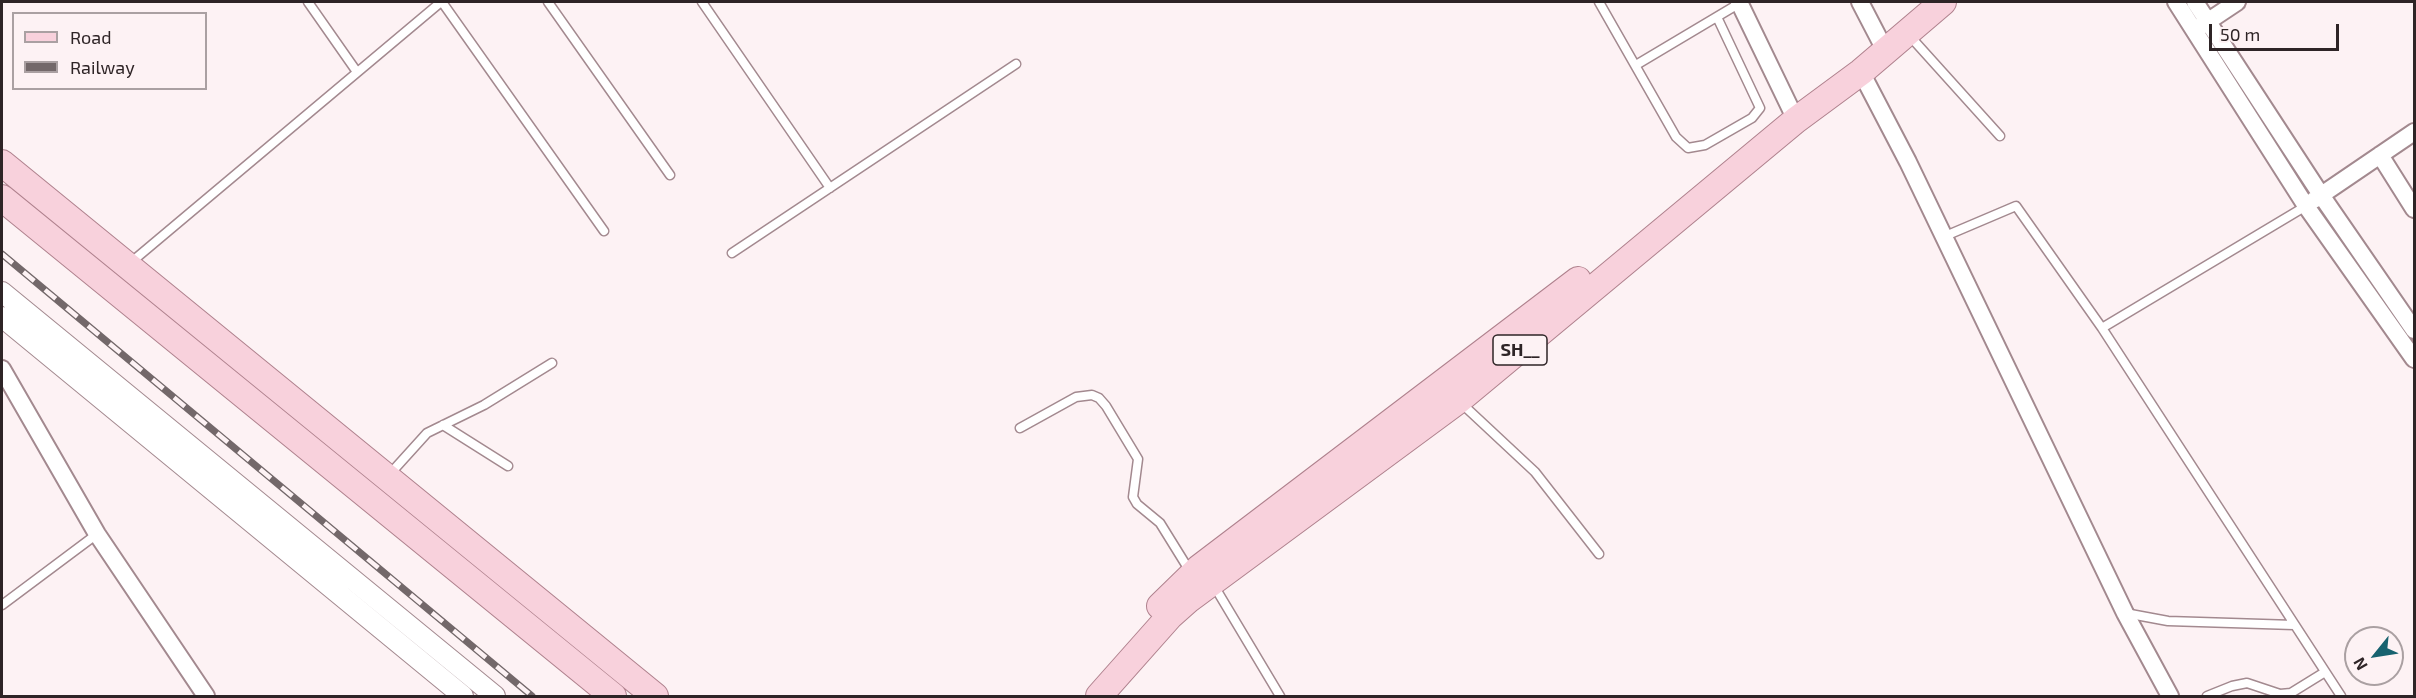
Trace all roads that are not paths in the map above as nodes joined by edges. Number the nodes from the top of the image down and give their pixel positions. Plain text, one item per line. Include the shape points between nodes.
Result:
1 (308, 2) edge
2 (442, 2) edge
3 (548, 2) edge
4 (702, 2) edge
5 (1599, 2) edge
6 (1740, 2) edge
7 (1860, 2) edge
8 (1920, 2) edge
9 (1943, 2) edge
10 (2176, 2) edge
11 (2195, 2) edge
12 (2237, 2) edge
13 (1717, 17) junction
14 (2201, 26) junction
15 (1907, 33) junction
16 (1882, 45) junction
17 (1016, 64) dead end
18 (1636, 65) junction
19 (357, 72) junction
20 (1861, 72) junction
21 (1793, 113) junction
22 (2415, 132) edge
23 (2000, 136) dead end
24 (2380, 155) junction
25 (2, 163) edge
26 (670, 175) dead end
27 (830, 188) junction
28 (2321, 195) junction
29 (2, 198) edge
30 (2306, 206) junction
31 (2415, 208) edge
32 (604, 231) dead end
33 (1944, 237) junction
34 (732, 253) dead end
35 (127, 266) junction
36 (2, 292) edge
37 (2, 317) edge
38 (2102, 328) junction
39 (2411, 332) edge
40 (2415, 359) edge
41 (552, 363) dead end
42 (2, 369) edge
43 (1459, 400) junction
44 (442, 425) junction
45 (1020, 428) dead end
46 (508, 466) dead end
47 (386, 478) junction
48 (97, 534) junction
49 (1599, 554) dead end
50 (1208, 584) junction
51 (2, 605) edge
52 (2125, 613) junction
53 (2294, 625) junction
54 (2325, 672) junction
55 (206, 696) edge
56 (463, 696) edge
57 (495, 696) edge
58 (613, 696) edge
59 (655, 696) edge
60 (1081, 696) edge
61 (1099, 696) edge
62 (1280, 696) edge
63 (2170, 696) edge
64 (2207, 696) edge
65 (2341, 696) edge

1 - 19 lane
2 - 19 lane
2 - 32 lane
3 - 26 lane
4 - 27 lane
5 - 18 lane
6 - 13 lane
6 - 21 street
7 - 16 street
8 - 16 main road, SH__
9 - 15 main road, SH__
10 - 14 street
11 - 14 street
12 - 14 street
13 - 18 lane
13 - 18 lane via 1757,99 1760,108 1752,118 1704,145 1688,148 1676,137
14 - 28 street
14 - 30 street
15 - 16 main road, SH__
15 - 23 lane
16 - 20 main road, SH__
16 - 21 main road, SH__
17 - 27 lane
19 - 35 lane
20 - 21 main road, SH__
20 - 33 street
21 - 43 main road, SH__
21 - 50 main road, SH__ via 1611,254
22 - 24 street
24 - 28 street
24 - 31 street
25 - 35 main road
27 - 34 lane
28 - 30 street
28 - 39 street
29 - 58 main road
30 - 38 lane
30 - 39 street
33 - 38 lane via 2016,206
33 - 52 street
35 - 47 main road
36 - 57 street
37 - 56 street
38 - 53 lane
39 - 40 street
41 - 44 lane via 484,405
42 - 48 street
43 - 49 lane via 1534,472
43 - 50 main road, SH__
44 - 46 lane
44 - 47 lane via 421,439
45 - 50 lane via 1076,397 1099,398 1138,459 1133,496 1137,504 1160,523
47 - 59 main road
48 - 51 lane
48 - 55 street
50 - 60 main road, SH__ via 1115,654
50 - 61 main road, SH__ via 1170,616
50 - 62 lane via 1231,614
52 - 53 lane via 2168,621
52 - 63 street
53 - 54 lane
54 - 64 lane via 2291,693 2280,694 2247,683
54 - 65 lane

